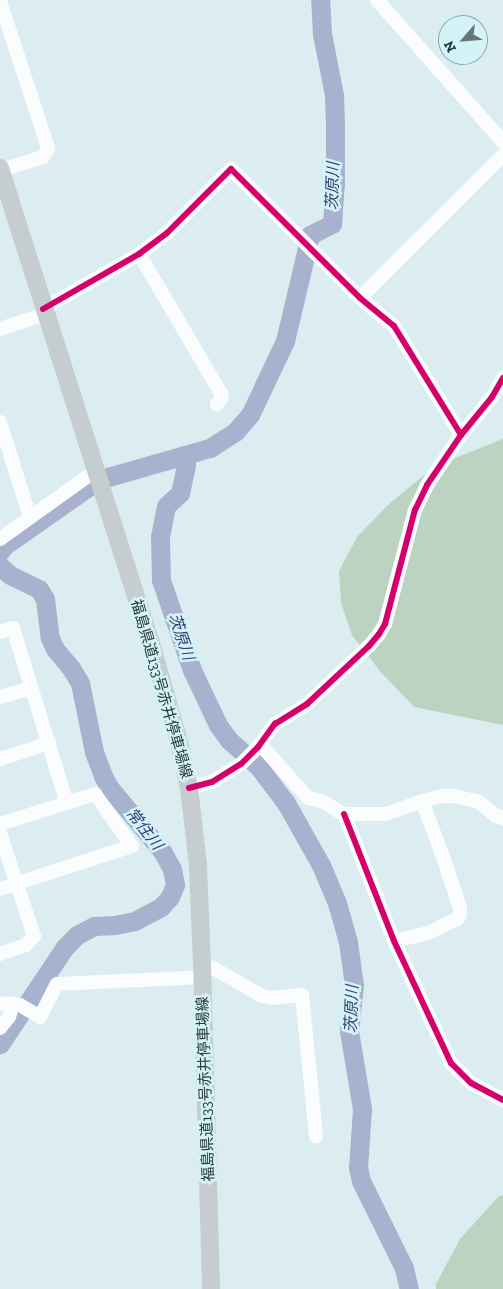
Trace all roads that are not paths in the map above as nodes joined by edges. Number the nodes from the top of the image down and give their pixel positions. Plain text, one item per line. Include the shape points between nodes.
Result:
1 (377, 0) edge
2 (0, 1) edge
3 (503, 142) edge
4 (503, 155) edge
5 (0, 169) edge
6 (139, 254) junction
7 (360, 298) junction
8 (44, 311) junction
9 (0, 329) edge
10 (503, 378) edge
11 (217, 404) dead end
12 (0, 422) edge
13 (461, 435) junction
14 (97, 478) junction
15 (30, 517) junction
16 (0, 539) edge
17 (0, 632) edge
18 (31, 688) junction
19 (0, 698) edge
20 (49, 743) junction
21 (259, 746) junction
22 (0, 759) edge
23 (190, 788) junction
24 (422, 801) junction
25 (67, 803) junction
26 (344, 814) junction
27 (503, 818) edge
28 (0, 824) edge
29 (0, 833) edge
30 (16, 883) junction
31 (0, 889) edge
32 (394, 941) junction
33 (0, 954) edge
34 (203, 971) junction
35 (11, 1004) edge
36 (0, 1028) edge
37 (503, 1100) edge
38 (316, 1136) dead end
39 (211, 1289) edge

1 - 3 street
2 - 5 street via 48,148 43,156
4 - 7 street
5 - 8 main road, 福島県道133号赤井停車場線
6 - 7 street via 166,234 231,169
6 - 8 street
6 - 11 street via 221,393
7 - 13 street via 394,326
8 - 9 street
8 - 14 main road, 福島県道133号赤井停車場線
10 - 13 street
12 - 15 street
13 - 21 street via 427,485 415,510 385,624 379,634 307,704 275,724
14 - 15 street
14 - 23 main road, 福島県道133号赤井停車場線 via 152,647
15 - 16 street
17 - 18 street via 13,628
18 - 19 street
18 - 20 street
20 - 22 street
20 - 25 street
21 - 23 street via 240,764 212,782
21 - 26 street via 308,798 322,801
23 - 34 main road, 福島県道133号赤井停車場線 via 198,864
24 - 26 street via 386,814
24 - 27 street via 455,796 479,802
24 - 32 street via 460,915 428,933
25 - 28 street
25 - 30 street via 95,794 132,846
26 - 32 street
29 - 30 street
30 - 31 street
30 - 33 street via 34,936 26,945
32 - 37 street via 451,1063 470,1083
34 - 35 street via 57,984 40,1017
34 - 38 street via 213,968 262,996 302,995
34 - 39 main road, 福島県道133号赤井停車場線
35 - 36 street via 9,1017

